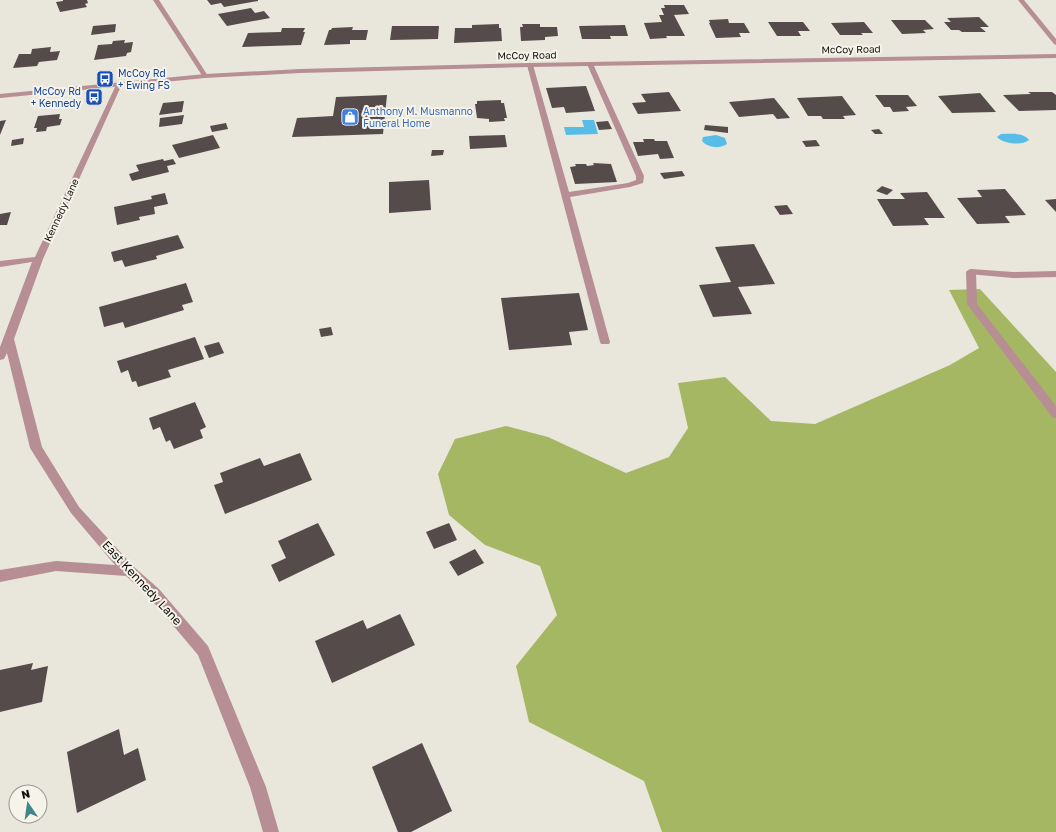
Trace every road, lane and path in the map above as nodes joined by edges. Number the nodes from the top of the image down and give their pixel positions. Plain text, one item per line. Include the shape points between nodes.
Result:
1 (156, 0) edge
2 (1021, 0) edge
3 (1056, 43) edge
4 (1056, 56) edge
5 (590, 64) junction
6 (530, 65) junction
7 (204, 76) junction
8 (119, 84) junction
9 (0, 96) edge
10 (566, 195) junction
11 (38, 259) junction
12 (0, 264) edge
13 (1056, 274) edge
14 (9, 339) junction
15 (605, 342) dead end
16 (0, 357) edge
17 (1056, 414) edge
18 (129, 571) junction
19 (0, 576) edge
20 (271, 832) edge

1 - 7 street
2 - 3 street
4 - 5 street, McCoy Road
5 - 6 street, McCoy Road
5 - 10 street via 640,181 630,185
6 - 7 street, McCoy Road
6 - 10 street
7 - 8 street, McCoy Road
8 - 9 street, McCoy Road
8 - 11 street, Kennedy Lane
10 - 15 street
11 - 12 street
11 - 14 street, Kennedy Lane
13 - 17 street via 1013,275 971,272 972,304
14 - 16 street, Kennedy Lane
14 - 18 street, East Kennedy Lane via 36,448 76,510
18 - 19 street via 56,566
18 - 20 street, East Kennedy Lane via 154,593 203,651 258,787

